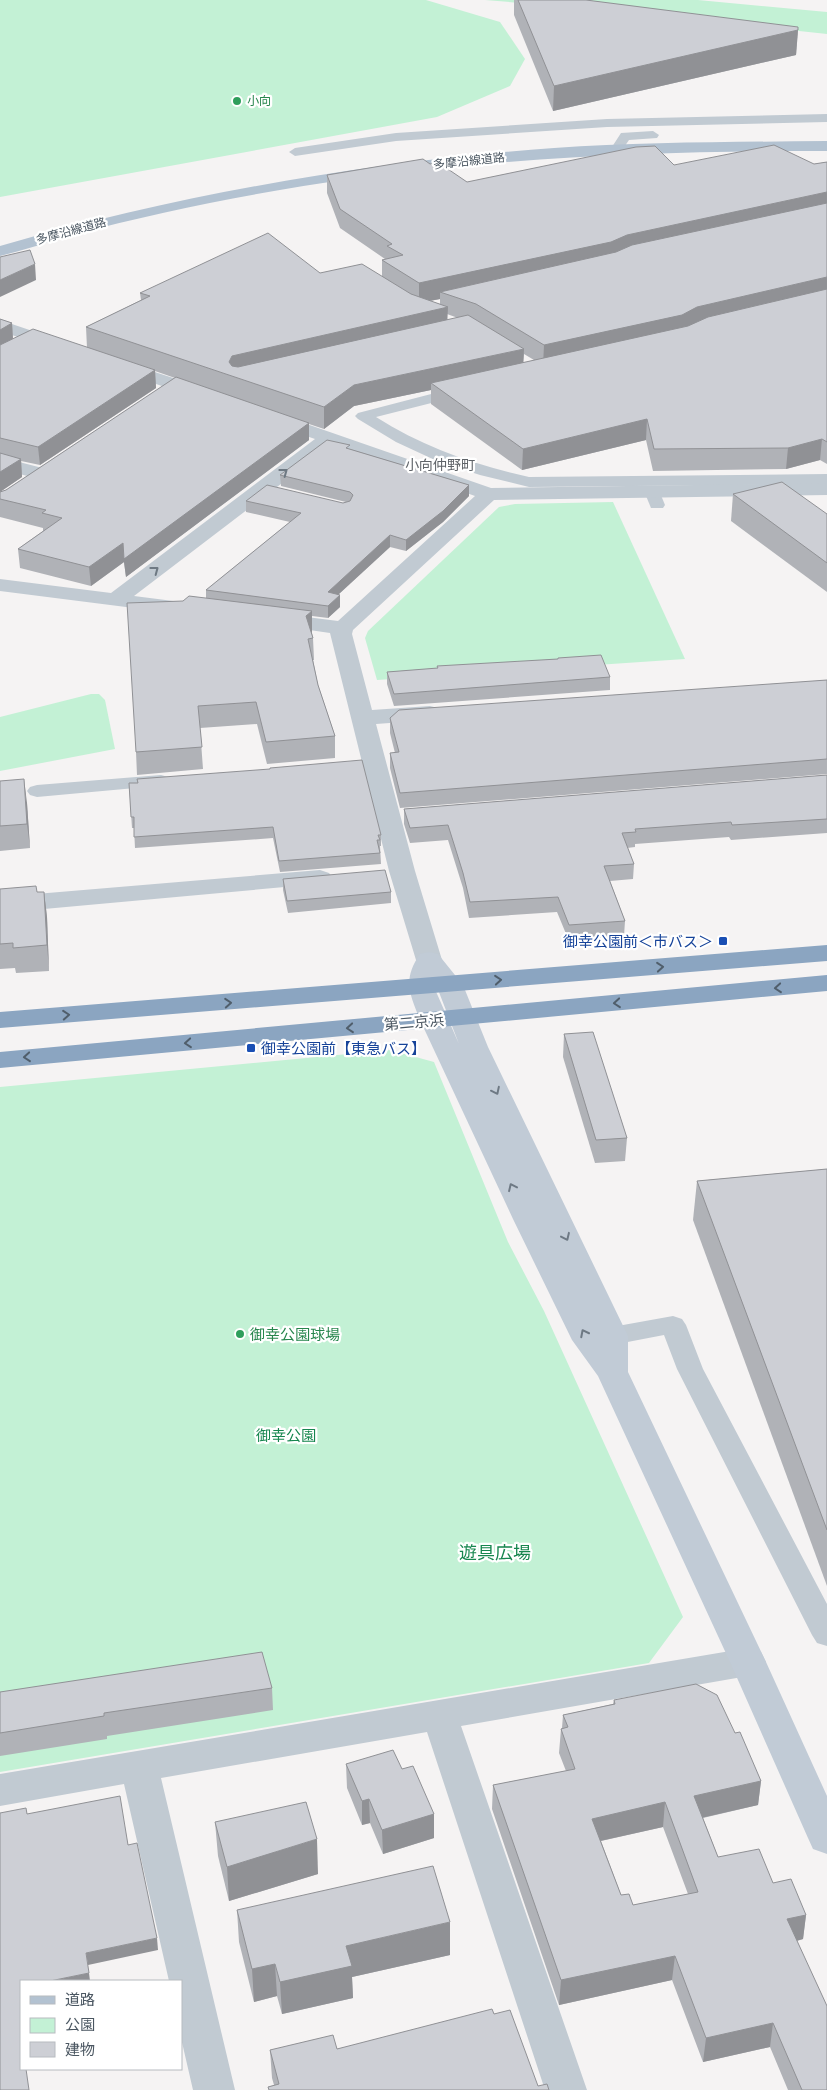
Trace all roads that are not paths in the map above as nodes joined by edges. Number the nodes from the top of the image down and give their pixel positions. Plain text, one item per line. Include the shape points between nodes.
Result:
1 (827, 118) edge
2 (827, 124) edge
3 (827, 146) edge
4 (616, 150) junction
5 (295, 152) dead end
6 (0, 251) edge
7 (0, 325) edge
8 (81, 353) edge
9 (100, 360) edge
10 (175, 385) junction
11 (474, 389) edge
12 (159, 396) edge
13 (220, 400) edge
14 (257, 413) edge
15 (329, 438) junction
16 (0, 463) edge
17 (60, 463) edge
18 (43, 474) junction
19 (827, 478) edge
20 (22, 488) edge
21 (827, 489) edge
22 (489, 494) junction
23 (0, 585) edge
24 (116, 599) junction
25 (202, 610) edge
26 (258, 617) edge
27 (343, 628) junction
28 (454, 711) edge
29 (364, 718) junction
30 (183, 779) edge
31 (37, 791) dead end
32 (343, 876) edge
33 (0, 905) edge
34 (827, 952) edge
35 (429, 960) junction
36 (827, 983) edge
37 (450, 985) junction
38 (421, 987) junction
39 (463, 1018) junction
40 (0, 1020) edge
41 (434, 1020) junction
42 (0, 1060) edge
43 (612, 1336) junction
44 (612, 1372) junction
45 (824, 1622) edge
46 (748, 1662) junction
47 (439, 1714) junction
48 (139, 1766) junction
49 (0, 1790) edge
50 (827, 1838) edge
51 (214, 2090) edge
52 (566, 2090) edge

1 - 5 lane via 607,123 396,137
2 - 4 lane via 625,136
3 - 4 main road, 多摩沿線道路
4 - 6 main road, 多摩沿線道路 via 457,162 293,183 156,210
7 - 8 street via 25,342
9 - 10 street
10 - 12 street
10 - 13 street
11 - 19 lane via 363,416 426,450 486,473 529,482
14 - 15 street
15 - 22 street
24 -> 15 street via 271,491
16 - 18 street
17 - 18 street
18 - 20 street
21 - 22 street via 655,498
22 - 27 street
23 - 24 street
24 - 25 street
26 - 27 street
27 - 29 street via 342,641
28 - 29 street
29 - 35 street via 366,763 398,817 392,872
30 - 31 lane
32 - 33 street
37 -> 34 highway
35 - 37 street
35 - 38 street
36 -> 39 highway, 第二京浜
37 - 38 highway
37 - 39 street
40 -> 38 highway
38 - 41 street
39 - 41 highway, 第二京浜
39 -> 43 street
41 -> 42 highway, 第二京浜
44 -> 41 street via 588,1340
43 - 44 street
43 - 45 lane via 673,1325 690,1369
44 - 46 street
46 - 47 street
46 - 50 street
47 - 48 street
47 - 52 street
48 - 49 street
48 - 51 street

